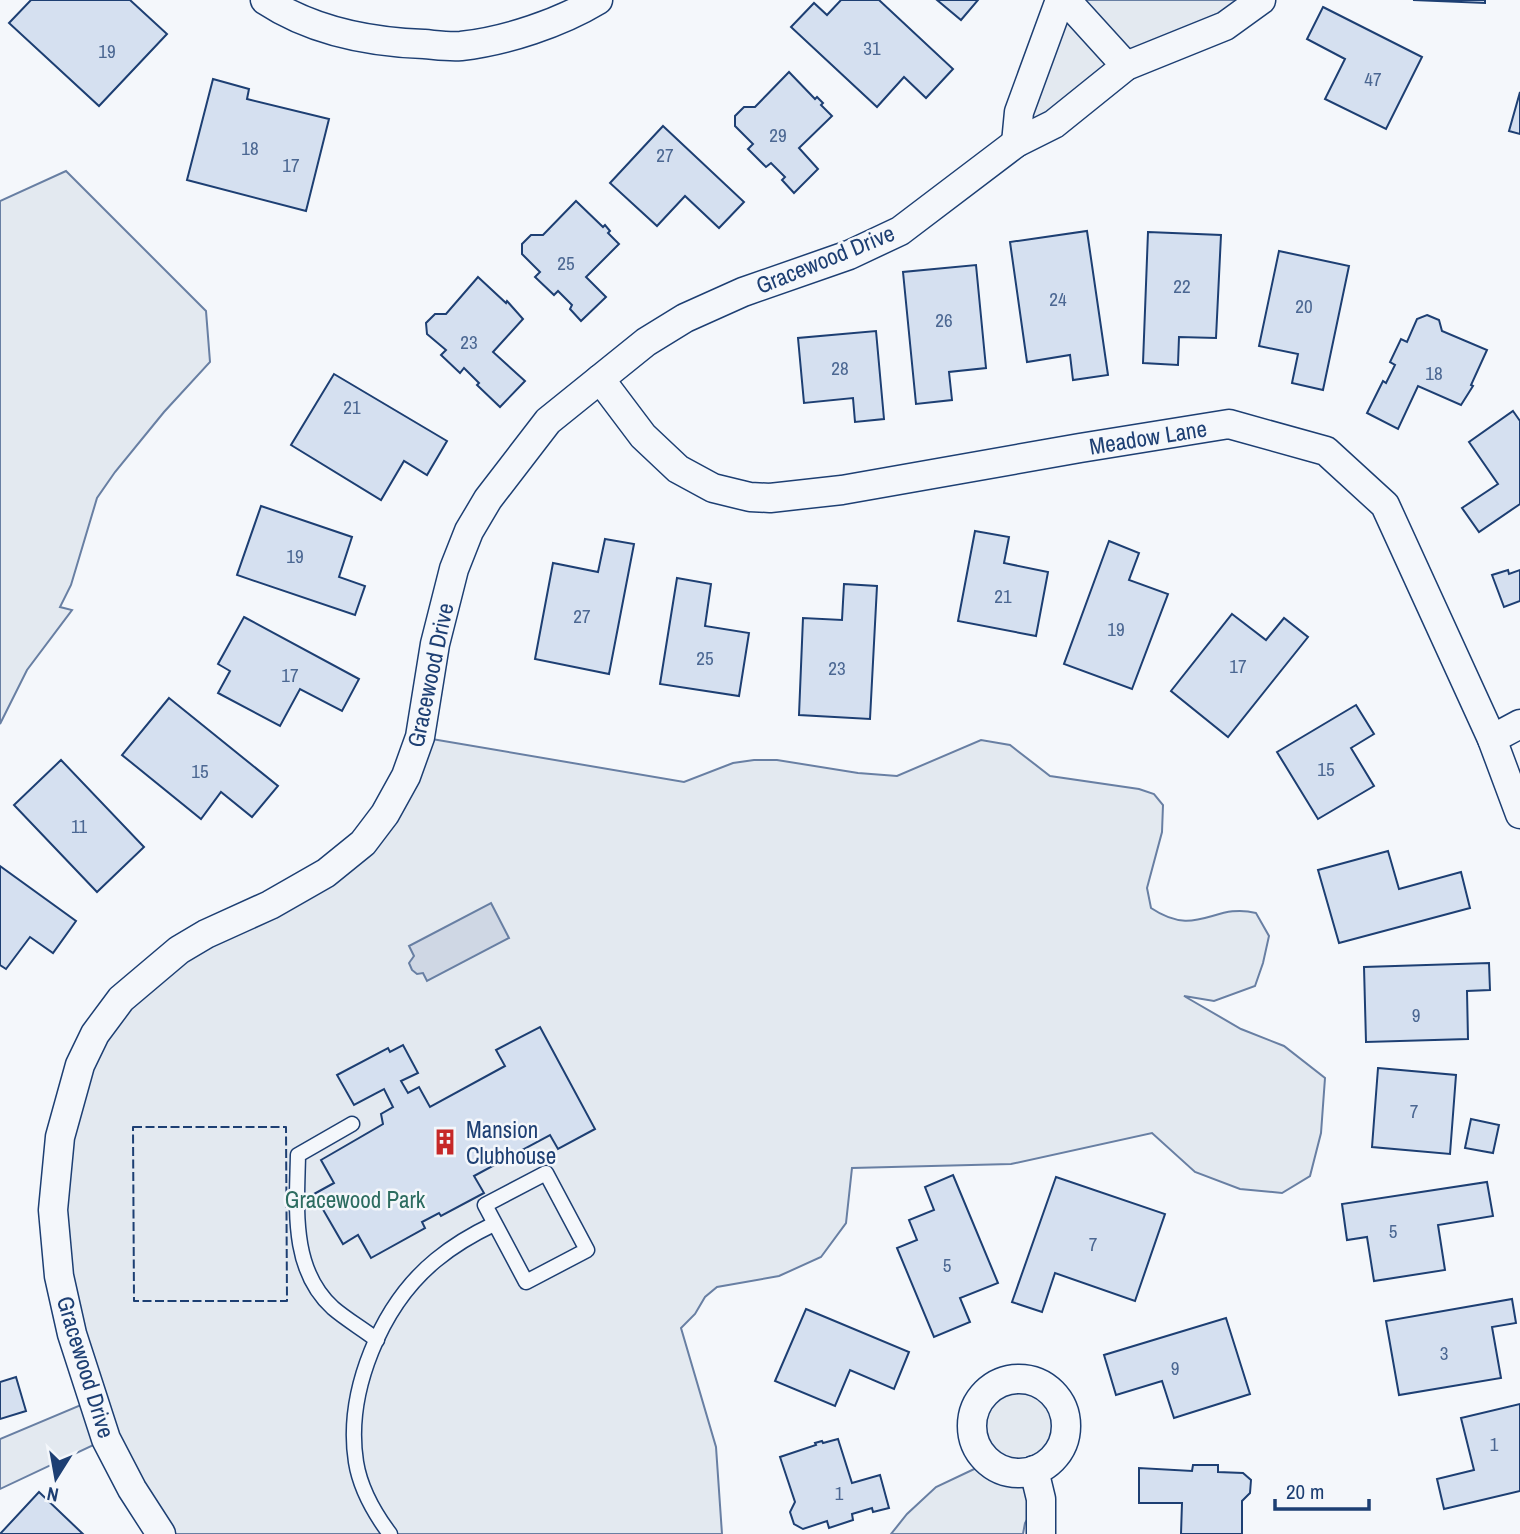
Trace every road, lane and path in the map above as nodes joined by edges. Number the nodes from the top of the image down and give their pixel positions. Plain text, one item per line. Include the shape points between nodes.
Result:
1 (265, 0) edge
2 (598, 0) edge
3 (1060, 0) edge
4 (1066, 0) edge
5 (1261, 0) edge
6 (1125, 66) junction
7 (1016, 143) junction
8 (600, 379) junction
9 (1520, 724) edge
10 (1492, 739) junction
11 (1520, 814) edge
12 (352, 1124) dead end
13 (494, 1224) junction
14 (377, 1340) junction
15 (1034, 1470) dead end
16 (160, 1534) edge
17 (390, 1534) edge
18 (1041, 1534) edge

1 - 2 street via 336,33 385,42 460,46 534,30
3 - 7 street via 1020,112
4 - 6 street
5 - 6 street, Gracewood Drive via 1225,26
6 - 7 street, Gracewood Drive via 1054,124
7 - 8 street, Gracewood Drive via 900,231 685,318
8 - 10 street, Meadow Lane via 643,436 678,469 713,488 750,497 842,490 1229,424 1326,451 1385,505
8 - 16 street, Gracewood Drive via 548,421 469,531 435,644 420,737 406,776 378,824 363,843 326,873 206,934 152,971 121,999 95,1034 80,1065 60,1137 53,1210 59,1276 72,1334 106,1438
9 - 10 street
10 - 11 street, Meadow Lane
12 - 14 lane via 298,1155 300,1248 306,1269 332,1307
13 - 13 lane via 485,1205 546,1173 587,1250 526,1282
13 - 14 lane via 434,1261 411,1286
14 - 17 lane via 359,1388 354,1419 356,1463
15 - 18 street via 1041,1499

